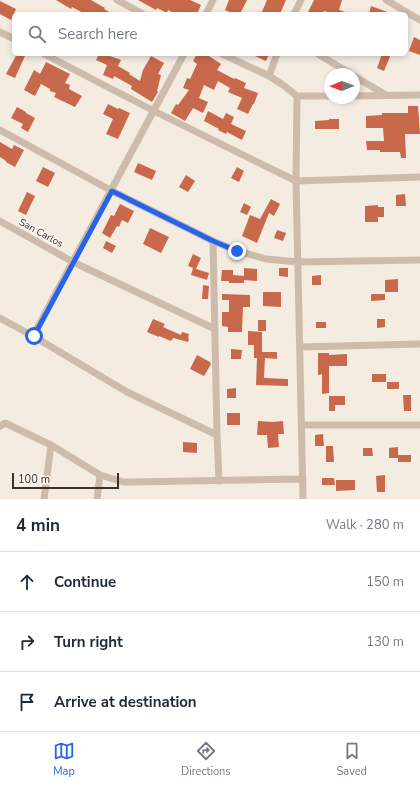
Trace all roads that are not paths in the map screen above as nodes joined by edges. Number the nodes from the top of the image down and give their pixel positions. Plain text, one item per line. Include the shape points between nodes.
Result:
1 (213, 0) edge
2 (300, 0) edge
3 (386, 0) edge
4 (122, 1) edge
5 (140, 12) edge
6 (207, 12) edge
7 (295, 12) edge
8 (406, 12) edge
9 (408, 13) edge
10 (420, 20) edge
11 (0, 32) edge
12 (12, 38) edge
13 (48, 56) edge
14 (183, 56) edge
15 (226, 56) edge
16 (276, 56) edge
17 (321, 56) edge
18 (341, 68) edge
19 (269, 76) junction
20 (360, 80) edge
21 (386, 95) junction
22 (420, 95) edge
23 (297, 96) junction
24 (324, 96) edge
25 (360, 96) edge
26 (154, 111) junction
27 (0, 130) edge
28 (420, 177) edge
29 (296, 181) junction
30 (112, 191) junction
31 (0, 222) edge
32 (213, 241) junction
33 (420, 260) edge
34 (73, 262) junction
35 (298, 262) junction
36 (0, 318) edge
37 (215, 329) junction
38 (34, 336) junction
39 (420, 344) edge
40 (300, 347) junction
41 (302, 425) junction
42 (420, 425) edge
43 (0, 426) edge
44 (217, 435) junction
45 (51, 445) junction
46 (100, 475) junction
47 (303, 479) junction
48 (219, 481) junction
49 (44, 499) edge
50 (97, 499) edge
51 (303, 499) edge

1 - 6 street
2 - 7 street
3 - 8 street
4 - 5 street
9 - 10 street
11 - 12 street
13 - 26 street
14 - 26 street
15 - 19 street
16 - 19 street
17 - 18 street
19 - 23 street
20 - 21 street
21 - 22 street
21 - 25 street
23 - 24 street
23 - 29 street
26 - 29 street
26 - 30 street
27 - 30 street
28 - 29 street
29 - 35 street
30 - 32 street
30 - 34 street
31 - 34 street, San Carlos
32 - 35 street via 237,251
32 - 37 street
33 - 35 street
34 - 37 street, San Carlos
34 - 38 street
35 - 40 street
36 - 38 street
37 - 44 street
38 - 44 street via 127,392
39 - 40 street
40 - 41 street
41 - 42 street
41 - 47 street
43 - 45 street via 5,423
44 - 48 street
45 - 46 street
45 - 49 street
46 - 48 street via 123,482
46 - 50 street
47 - 48 street
47 - 51 street

